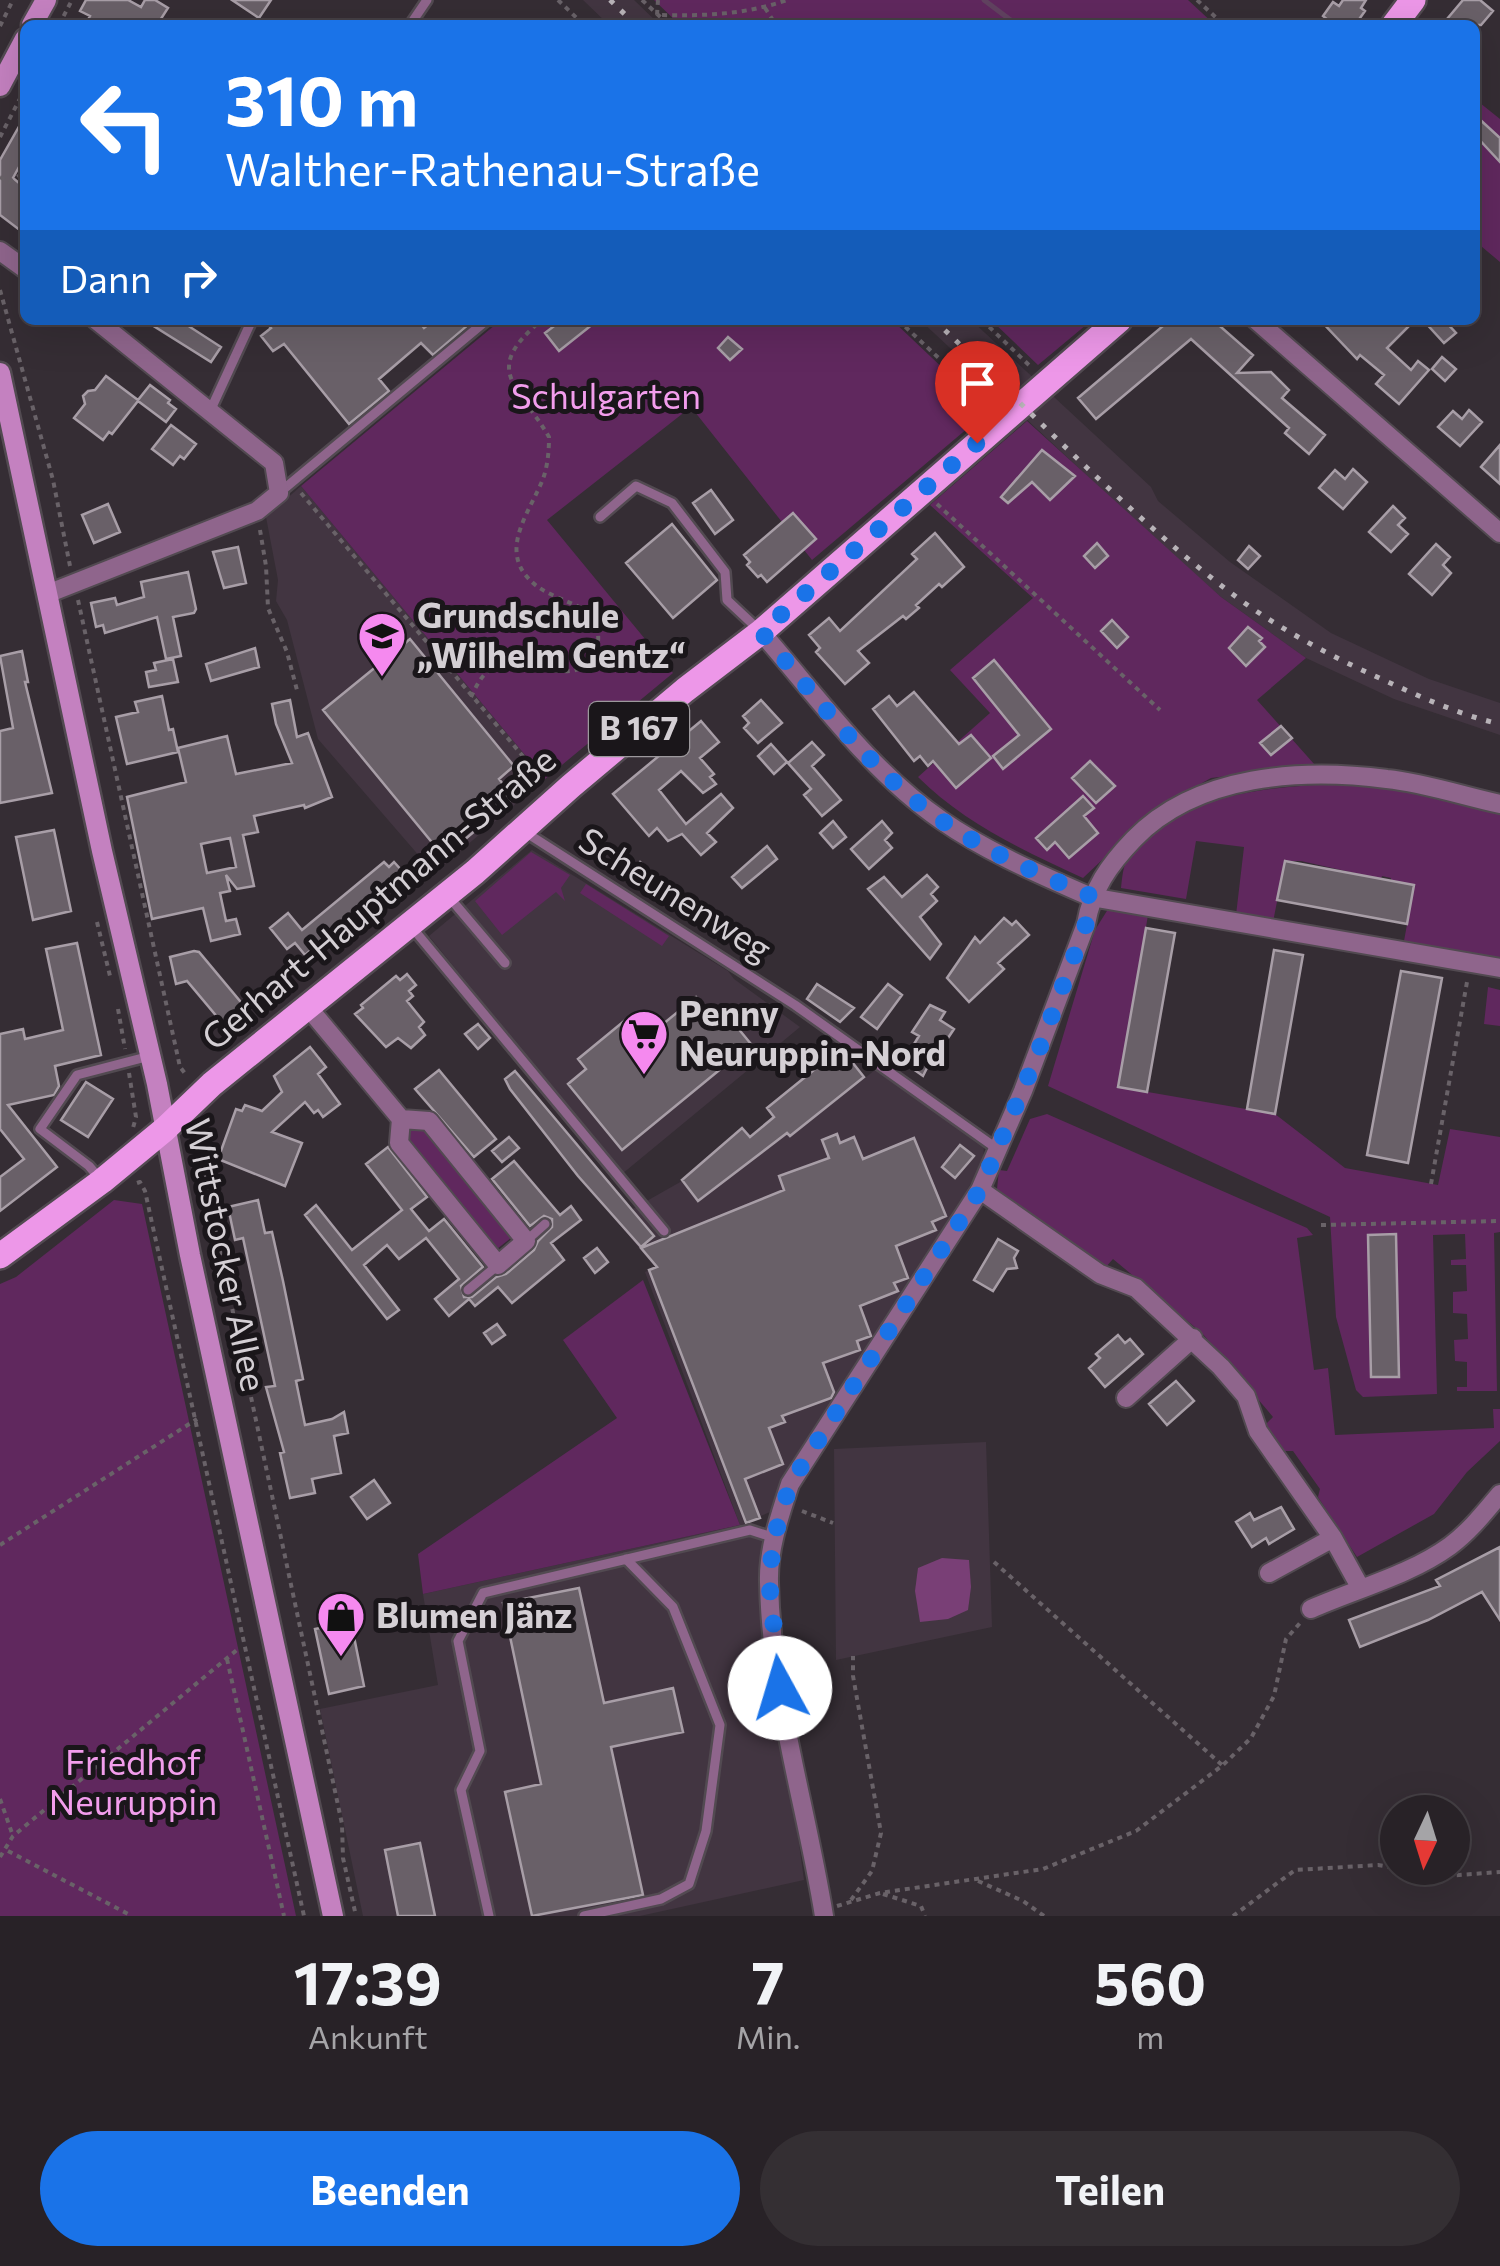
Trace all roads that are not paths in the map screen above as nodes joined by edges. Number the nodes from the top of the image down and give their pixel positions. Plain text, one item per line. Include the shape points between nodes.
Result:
1 (1414, 0) edge
2 (1398, 20) edge
3 (20, 48) edge
4 (0, 86) edge
5 (110, 325) edge
6 (250, 325) edge
7 (481, 325) edge
8 (1113, 325) edge
9 (1262, 325) edge
10 (0, 372) edge
11 (211, 410) junction
12 (286, 488) junction
13 (600, 518) dead end
14 (1500, 533) edge
15 (46, 594) junction
16 (761, 632) junction
17 (1500, 804) edge
18 (520, 829) junction
19 (447, 894) junction
20 (1091, 896) junction
21 (408, 922) junction
22 (505, 963) dead end
23 (1500, 968) edge
24 (308, 1006) junction
25 (150, 1056) junction
26 (401, 1118) junction
27 (165, 1128) junction
28 (996, 1148) junction
29 (113, 1183) junction
30 (980, 1190) junction
31 (546, 1224) dead end
32 (664, 1230) dead end
33 (526, 1241) junction
34 (0, 1256) edge
35 (498, 1265) junction
36 (468, 1290) dead end
37 (1193, 1338) junction
38 (1126, 1398) dead end
39 (1500, 1494) edge
40 (774, 1538) junction
41 (1333, 1538) junction
42 (626, 1559) junction
43 (1269, 1573) dead end
44 (1360, 1588) junction
45 (1312, 1609) road end
46 (824, 1914) edge
47 (333, 1916) edge
48 (489, 1916) edge
49 (584, 1916) edge

1 - 2 main road
3 - 4 main road
5 - 11 street
6 - 11 lane
7 - 12 lane
8 - 16 main road, Gerhart-Hauptmann-Straße / B 167
9 - 14 street
10 - 15 main road, Wittstocker Allee
11 - 12 street via 274,463
12 - 15 street via 257,511
13 - 16 lane via 636,486 672,503 725,572 728,600
15 - 25 main road, Wittstocker Allee
16 - 18 main road, Gerhart-Hauptmann-Straße / B 167
16 - 20 street via 860,746 939,818 988,849
17 - 20 street via 1391,779 1258,778 1154,819
18 - 19 main road, Gerhart-Hauptmann-Straße / B 167
18 - 28 lane, Scheunenweg via 795,1005
19 - 21 main road, Gerhart-Hauptmann-Straße / B 167
19 - 22 lane
20 - 23 street
20 - 28 street via 1030,1073
21 - 24 main road, Gerhart-Hauptmann-Straße / B 167
21 - 32 lane
24 - 26 street
24 - 27 main road, Gerhart-Hauptmann-Straße / B 167
25 - 27 main road, Wittstocker Allee
25 - 29 lane via 77,1075 40,1128
26 - 33 street via 428,1121
26 - 35 street via 399,1143
27 - 29 main road, Gerhart-Hauptmann-Straße / B 167
27 - 47 main road, Wittstocker Allee
28 - 30 street
29 - 34 main road, Gerhart-Hauptmann-Straße / B 167
30 - 37 street via 1100,1274 1136,1288
30 - 40 street via 790,1484
31 - 33 lane
33 - 35 street
35 - 36 lane
37 - 38 street
37 - 41 street via 1246,1396 1258,1431
39 - 44 street via 1447,1548
40 - 42 lane via 750,1530
40 - 46 street via 769,1580 783,1724
41 - 43 street
41 - 44 street
42 - 48 lane via 483,1593 458,1640 480,1751 461,1790
42 - 49 lane via 673,1607 720,1725 706,1830 689,1884 661,1900
44 - 45 street

